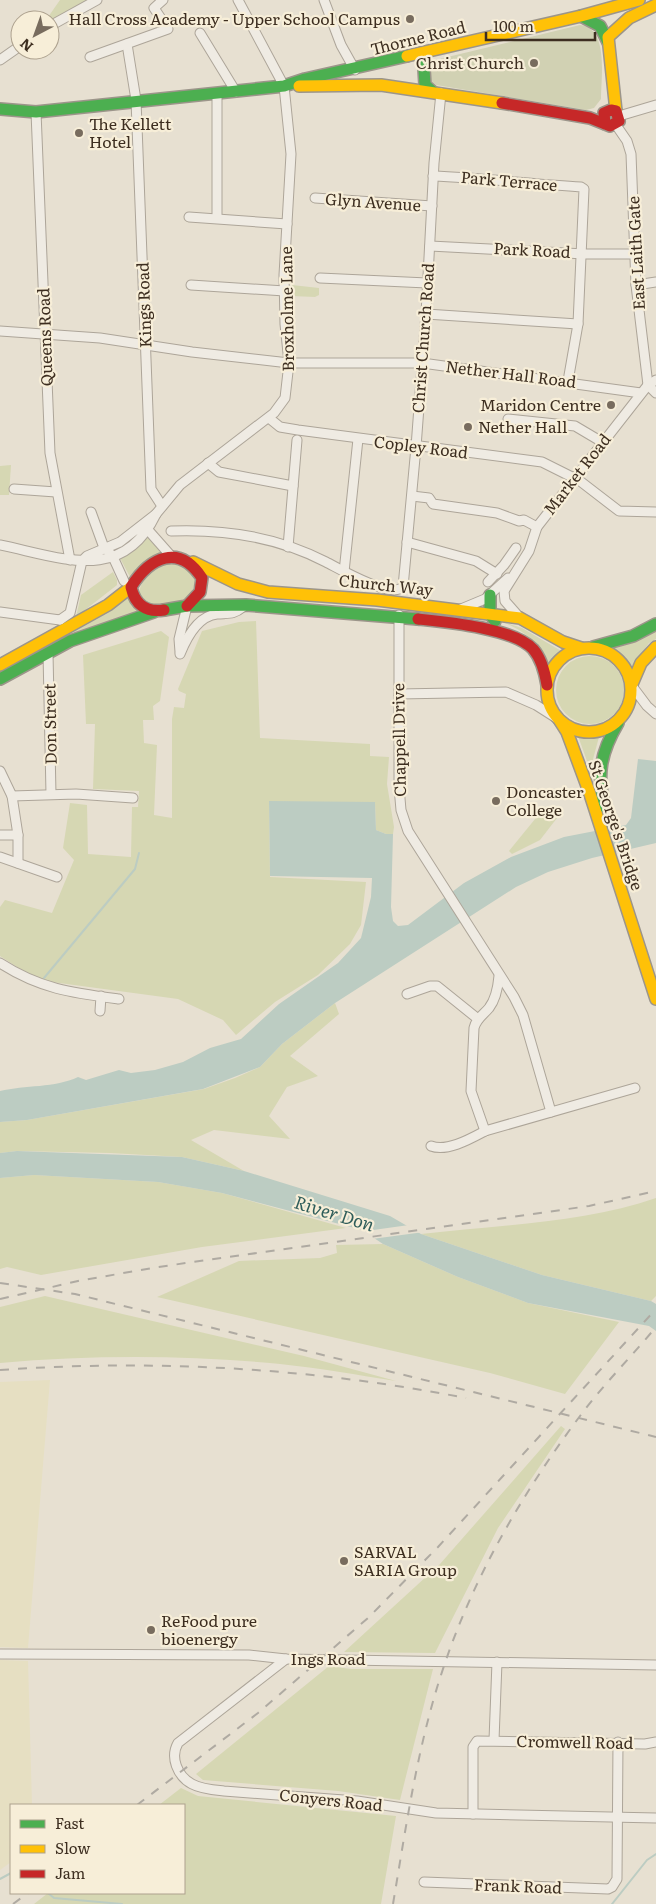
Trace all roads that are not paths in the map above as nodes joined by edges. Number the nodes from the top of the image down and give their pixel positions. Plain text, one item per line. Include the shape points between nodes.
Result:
1 (97, 0) edge
2 (163, 0) edge
3 (238, 0) edge
4 (324, 0) edge
5 (639, 0) edge
6 (656, 5) edge
7 (581, 16) junction
8 (60, 20) edge
9 (200, 33) dead end
10 (608, 42) junction
11 (127, 44) junction
12 (423, 53) junction
13 (90, 57) dead end
14 (355, 70) junction
15 (288, 86) junction
16 (236, 92) junction
17 (437, 92) junction
18 (217, 94) junction
19 (136, 100) junction
20 (656, 105) edge
21 (0, 109) edge
22 (36, 112) junction
23 (614, 119) junction
24 (434, 176) junction
25 (315, 198) dead end
26 (432, 206) junction
27 (189, 217) dead end
28 (217, 218) junction
29 (287, 224) junction
30 (430, 246) junction
31 (580, 254) junction
32 (634, 254) junction
33 (320, 278) dead end
34 (656, 282) edge
35 (426, 283) junction
36 (191, 285) dead end
37 (636, 285) junction
38 (285, 291) junction
39 (426, 314) junction
40 (578, 324) junction
41 (0, 331) edge
42 (45, 336) junction
43 (146, 345) junction
44 (289, 363) junction
45 (422, 363) junction
46 (568, 381) junction
47 (652, 382) edge
48 (641, 393) junction
49 (656, 393) edge
50 (269, 418) junction
51 (508, 419) dead end
52 (358, 438) junction
53 (297, 440) dead end
54 (602, 442) junction
55 (416, 447) junction
56 (208, 463) junction
57 (573, 478) junction
58 (293, 486) junction
59 (14, 489) dead end
60 (56, 492) junction
61 (412, 496) junction
62 (162, 506) junction
63 (91, 512) dead end
64 (656, 512) edge
65 (156, 514) junction
66 (537, 527) junction
67 (148, 530) junction
68 (171, 531) dead end
69 (131, 534) junction
70 (408, 542) junction
71 (0, 545) edge
72 (288, 547) junction
73 (516, 548) dead end
74 (108, 549) junction
75 (170, 556) junction
76 (115, 557) junction
77 (186, 559) junction
78 (70, 560) junction
79 (103, 560) junction
80 (82, 561) junction
81 (518, 569) junction
82 (344, 572) junction
83 (497, 574) junction
84 (488, 582) dead end
85 (127, 584) junction
86 (490, 594) junction
87 (412, 604) junction
88 (245, 605) junction
89 (187, 606) junction
90 (168, 610) junction
91 (459, 610) junction
92 (0, 612) edge
93 (154, 612) junction
94 (490, 614) junction
95 (398, 618) junction
96 (520, 618) junction
97 (58, 622) junction
98 (656, 624) edge
99 (180, 633) junction
100 (527, 643) junction
101 (34, 645) junction
102 (656, 647) edge
103 (585, 648) junction
104 (48, 653) junction
105 (0, 665) edge
106 (0, 679) edge
107 (547, 685) junction
108 (632, 685) junction
109 (399, 694) junction
110 (656, 714) edge
111 (559, 720) junction
112 (620, 720) junction
113 (0, 771) edge
114 (595, 793) junction
115 (51, 794) junction
116 (12, 796) junction
117 (133, 798) dead end
118 (0, 835) edge
119 (18, 835) junction
120 (0, 857) edge
121 (18, 863) junction
122 (57, 877) dead end
123 (0, 963) edge
124 (656, 969) edge
125 (499, 976) junction
126 (407, 994) dead end
127 (101, 996) junction
128 (494, 998) junction
129 (119, 999) dead end
130 (656, 999) edge
131 (515, 1000) junction
132 (100, 1011) dead end
133 (478, 1019) junction
134 (635, 1088) dead end
135 (551, 1112) junction
136 (485, 1131) junction
137 (431, 1146) dead end
138 (0, 1654) edge
139 (286, 1659) junction
140 (497, 1662) junction
141 (656, 1665) edge
142 (494, 1740) junction
143 (618, 1742) junction
144 (656, 1742) edge
145 (473, 1814) junction
146 (617, 1818) junction
147 (656, 1818) edge
148 (424, 1882) dead end

1 - 8 street
2 - 11 street via 154,8 168,29
3 - 15 street
4 - 14 street via 341,45
5 - 7 main road, Thorne Road
6 - 10 main road via 643,9 620,24 610,33
7 - 10 main road via 600,26
7 - 12 main road, Thorne Road
9 - 16 street
10 - 23 main road
11 - 13 street
11 - 19 street, Kings Road
12 - 14 main road, Thorne Road
12 - 17 main road via 425,84
14 - 15 main road, Thorne Road via 305,79
15 - 16 main road, Thorne Road
15 - 17 main road, Thorne Road via 358,84
15 - 29 street, Broxholme Lane via 291,154
16 - 18 main road, Thorne Road
17 - 23 main road, Thorne Road via 590,118
17 - 24 street, Christ Church Road
18 - 19 main road, Thorne Road
18 - 28 street
19 - 22 main road, Thorne Road
19 - 43 street, Kings Road
20 - 23 street
21 - 22 main road, Thorne Road
22 - 42 street, Queens Road
23 - 32 street, East Laith Gate via 631,154
24 - 26 street, Christ Church Road
24 - 31 street, Park Terrace via 581,187 584,189
25 - 26 street, Glyn Avenue
26 - 30 street, Christ Church Road
27 - 28 street
28 - 29 street
29 - 38 street, Broxholme Lane
30 - 31 street, Park Road
30 - 35 street, Christ Church Road
31 - 32 street, Park Road
31 - 40 street
32 - 37 street, East Laith Gate
33 - 35 street
34 - 37 street
35 - 39 street, Christ Church Road
36 - 38 street
37 - 47 street, East Laith Gate
38 - 44 street, Broxholme Lane
39 - 40 street
39 - 45 street, Christ Church Road
40 - 46 street
41 - 42 street, Nether Hall Road
42 - 43 street, Nether Hall Road via 100,338
42 - 60 street, Queens Road via 50,453
43 - 44 street, Nether Hall Road
43 - 62 street, Kings Road via 150,489
44 - 45 street, Nether Hall Road
44 - 50 street, Broxholme Lane via 285,398
45 - 46 street, Nether Hall Road
45 - 55 street, Christ Church Road
46 - 48 street, Nether Hall Road
47 - 48 street, Market Road
47 - 49 street
48 - 54 street, Market Road
50 - 52 street, Copley Road via 280,428
50 - 56 street, Broxholme Lane
51 - 54 street via 575,426
52 - 55 street, Copley Road
52 - 82 street
53 - 58 street
54 - 57 street, Market Road
55 - 57 street, Copley Road via 542,462
55 - 61 street, Christ Church Road
56 - 58 street via 219,472
56 - 62 street, Broxholme Lane via 180,485
57 - 64 street, Copley Road via 619,511
57 - 66 street, Market Road
58 - 72 street
59 - 60 street
60 - 78 street, Queens Road
61 - 66 street via 429,498 433,504 497,513
61 - 70 street, Christ Church Road
62 - 65 street, Broxholme Lane
63 - 74 street
65 - 67 street
65 - 69 street
66 - 81 street, Market Road
67 - 69 street
67 - 75 street
67 - 76 street via 139,542
68 - 72 street via 232,532
69 - 74 street
70 - 82 street, Christ Church Road via 404,582 400,590 384,589
70 - 83 street via 476,561
71 - 78 street
72 - 82 street via 315,556
73 - 83 street
74 - 76 street
74 - 80 street
75 - 77 main road
75 - 85 main road
76 - 79 street
76 - 85 street
77 - 87 main road, Church Way via 238,584 268,592
77 - 89 main road via 202,578 200,592
78 - 80 street
79 - 80 street
79 - 85 street
80 - 97 street via 69,614
81 - 86 street, Market Road
81 - 96 street, Market Road via 504,596
83 - 84 street
85 - 93 main road via 140,606
85 - 101 main road via 108,605
86 - 91 street, Market Road
86 - 94 main road
87 - 91 main road, Church Way
87 - 95 street
88 - 89 main road, Church Way
88 - 95 main road, Church Way
88 - 99 street via 230,615 216,614 201,621 180,653
89 - 90 main road
89 - 99 street
90 - 93 main road
90 - 99 street via 177,620
91 - 94 main road, Church Way
92 - 97 street
93 - 104 main road via 92,632
94 - 96 main road, Church Way
94 - 100 main road
95 - 100 main road, Church Way via 470,626 519,638
95 - 109 street, Chappell Drive
96 - 103 main road, Church Way via 563,642
97 - 101 main road
98 - 103 main road via 633,636
100 - 107 main road via 542,664
101 - 105 main road
102 - 108 main road via 641,663
103 - 107 main road via 558,661
103 - 108 main road via 602,650 620,660
104 - 106 main road
104 - 115 street, Don Street
107 - 111 main road via 549,703
108 - 110 street
108 - 112 main road via 627,710
109 - 111 street via 498,691 515,695
109 - 125 street, Chappell Drive via 398,787 408,832
111 - 112 main road via 576,731 595,732
111 - 114 main road, St George's Bridge
112 - 114 main road, St George's Bridge via 601,755
113 - 116 street
114 - 124 main road, St George's Bridge
114 - 130 main road, St George's Bridge
115 - 116 street
115 - 117 street
116 - 119 street
118 - 119 street
119 - 121 street
120 - 121 street
121 - 122 street
123 - 127 street via 34,983
125 - 128 street
125 - 131 street, Chappell Drive
126 - 133 street via 437,986
127 - 129 street
127 - 132 street
128 - 131 street via 503,994
128 - 133 street
131 - 135 street, Chappell Drive via 523,1015
133 - 136 street via 474,1028 471,1091
134 - 135 street
135 - 136 street
136 - 137 street via 443,1148
138 - 139 street, Ings Road via 250,1655
139 - 140 street, Ings Road
139 - 145 street, Conyers Road via 178,1742 173,1756 176,1766 189,1782 224,1791
140 - 141 street, Ings Road
140 - 142 street
142 - 143 street, Cromwell Road
142 - 145 street, Cromwell Road via 480,1740 473,1744
143 - 144 street, Cromwell Road
143 - 146 street
145 - 146 street, Conyers Road
146 - 147 street, Conyers Road
146 - 148 street, Frank Road via 617,1879 608,1889

